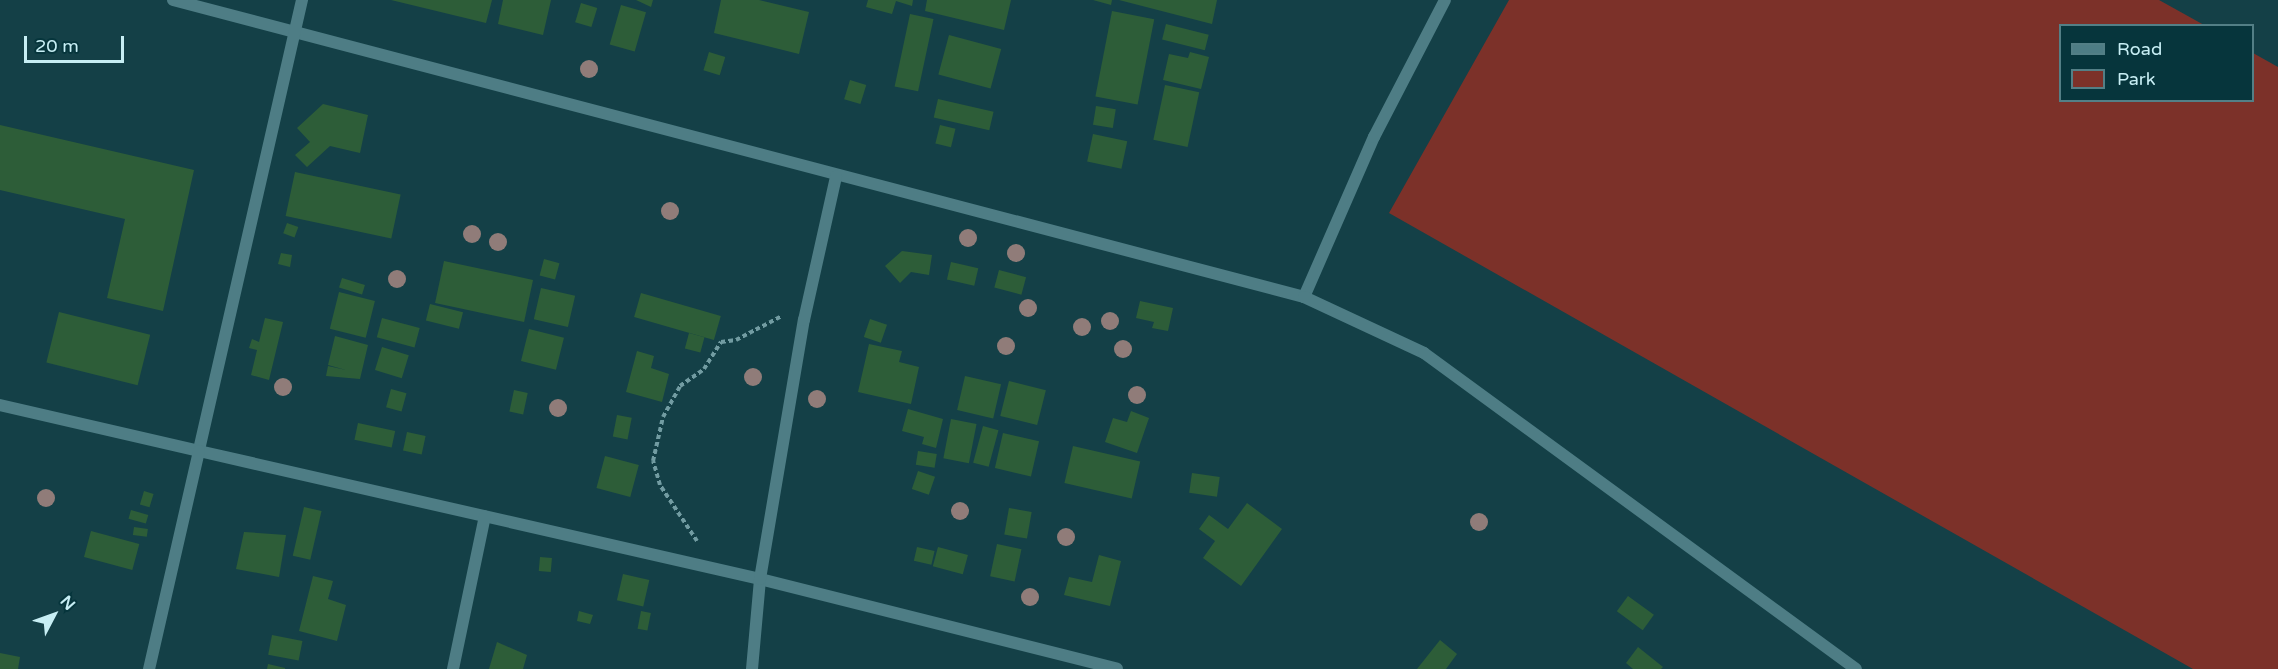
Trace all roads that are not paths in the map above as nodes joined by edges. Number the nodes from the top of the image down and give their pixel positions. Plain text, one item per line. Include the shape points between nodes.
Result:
1 (173, 0) edge
2 (302, 0) edge
3 (1445, 0) edge
4 (295, 33) junction
5 (836, 177) junction
6 (1304, 297) junction
7 (0, 405) edge
8 (199, 451) junction
9 (484, 516) junction
10 (760, 579) junction
11 (1849, 667) edge
12 (149, 669) edge
13 (453, 669) edge
14 (752, 669) edge
15 (1116, 669) edge

1 - 4 street
2 - 4 street
3 - 6 street via 1374,137
4 - 5 street
4 - 8 street
5 - 6 street via 1113,244
5 - 10 street via 808,302
6 - 11 street via 1424,353
7 - 8 street
8 - 9 street
8 - 12 street
9 - 10 street
9 - 13 street
10 - 14 street
10 - 15 street

